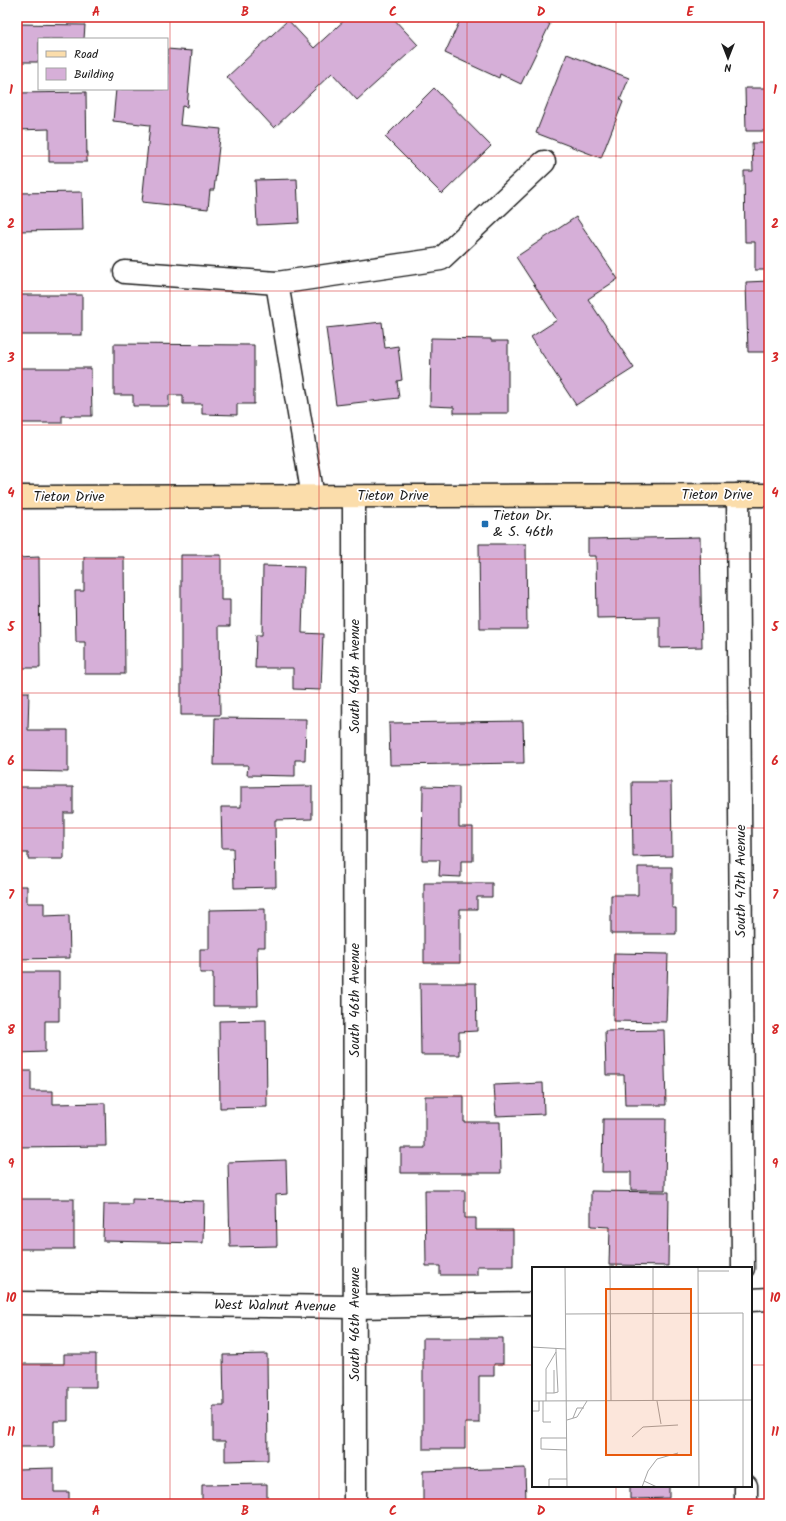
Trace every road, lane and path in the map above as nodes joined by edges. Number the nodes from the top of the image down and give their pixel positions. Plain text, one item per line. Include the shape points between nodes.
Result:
1 (544, 162) dead end
2 (124, 272) dead end
3 (277, 284) junction
4 (769, 494) edge
5 (738, 495) junction
6 (17, 497) edge
7 (313, 497) junction
8 (354, 497) junction
9 (743, 1267) edge
10 (769, 1299) edge
11 (752, 1300) edge
12 (17, 1303) edge
13 (532, 1304) edge
14 (356, 1307) junction
15 (746, 1487) edge
16 (355, 1504) edge
17 (746, 1504) edge

1 - 3 street via 441,259
2 - 3 street
3 - 7 street
4 - 5 main road, Tieton Drive
5 - 8 main road, Tieton Drive
5 - 9 street, South 47th Avenue
6 - 7 main road, Tieton Drive
7 - 8 main road, Tieton Drive
8 - 14 street, South 46th Avenue
10 - 11 street
12 - 14 street, West Walnut Avenue
13 - 14 street, West Walnut Avenue
14 - 16 street, South 46th Avenue
15 - 17 street

